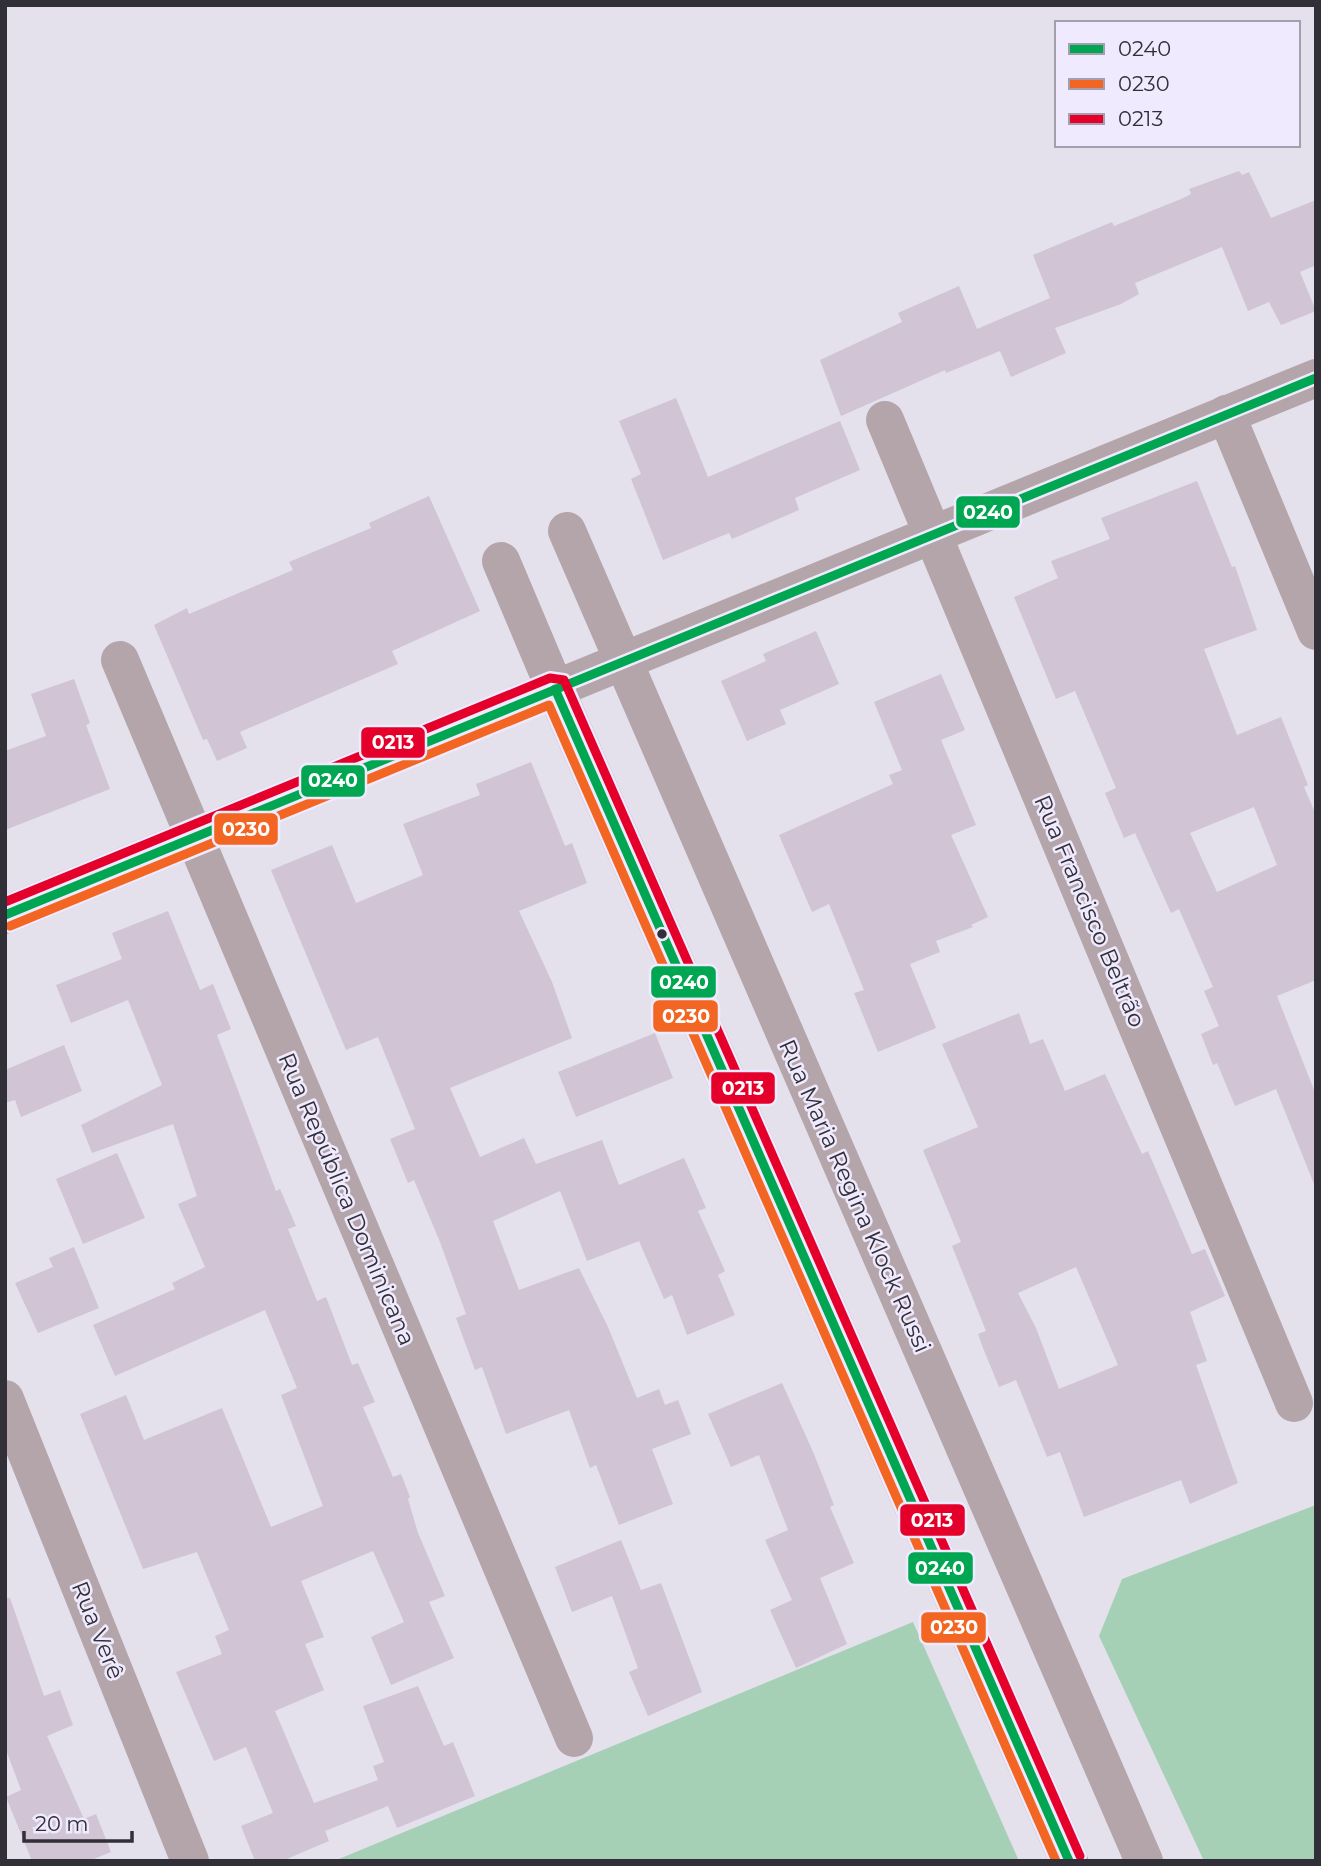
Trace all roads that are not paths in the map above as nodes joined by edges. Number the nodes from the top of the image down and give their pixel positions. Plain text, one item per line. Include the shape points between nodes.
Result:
1 (1316, 378) edge
2 (1226, 414) junction
3 (885, 420) dead end
4 (567, 531) dead end
5 (933, 534) junction
6 (501, 561) dead end
7 (1316, 631) edge
8 (120, 660) dead end
9 (622, 662) junction
10 (555, 690) junction
11 (194, 837) junction
12 (5, 915) edge
13 (5, 1399) edge
14 (1294, 1403) dead end
15 (574, 1738) dead end
16 (190, 1861) edge
17 (1069, 1861) edge
18 (1144, 1861) edge

1 - 2 street
2 - 5 street
2 - 7 street
3 - 5 street, Rua Francisco Beltrão
4 - 9 street, Rua Maria Regina Klock Russi
5 - 9 street
5 - 14 street, Rua Francisco Beltrão
6 - 10 street
8 - 11 street, Rua República Dominicana
9 - 10 street
9 - 18 street, Rua Maria Regina Klock Russi
10 - 11 street
10 - 17 street
11 - 12 street
11 - 15 street, Rua República Dominicana
13 - 16 street, Rua Verê

